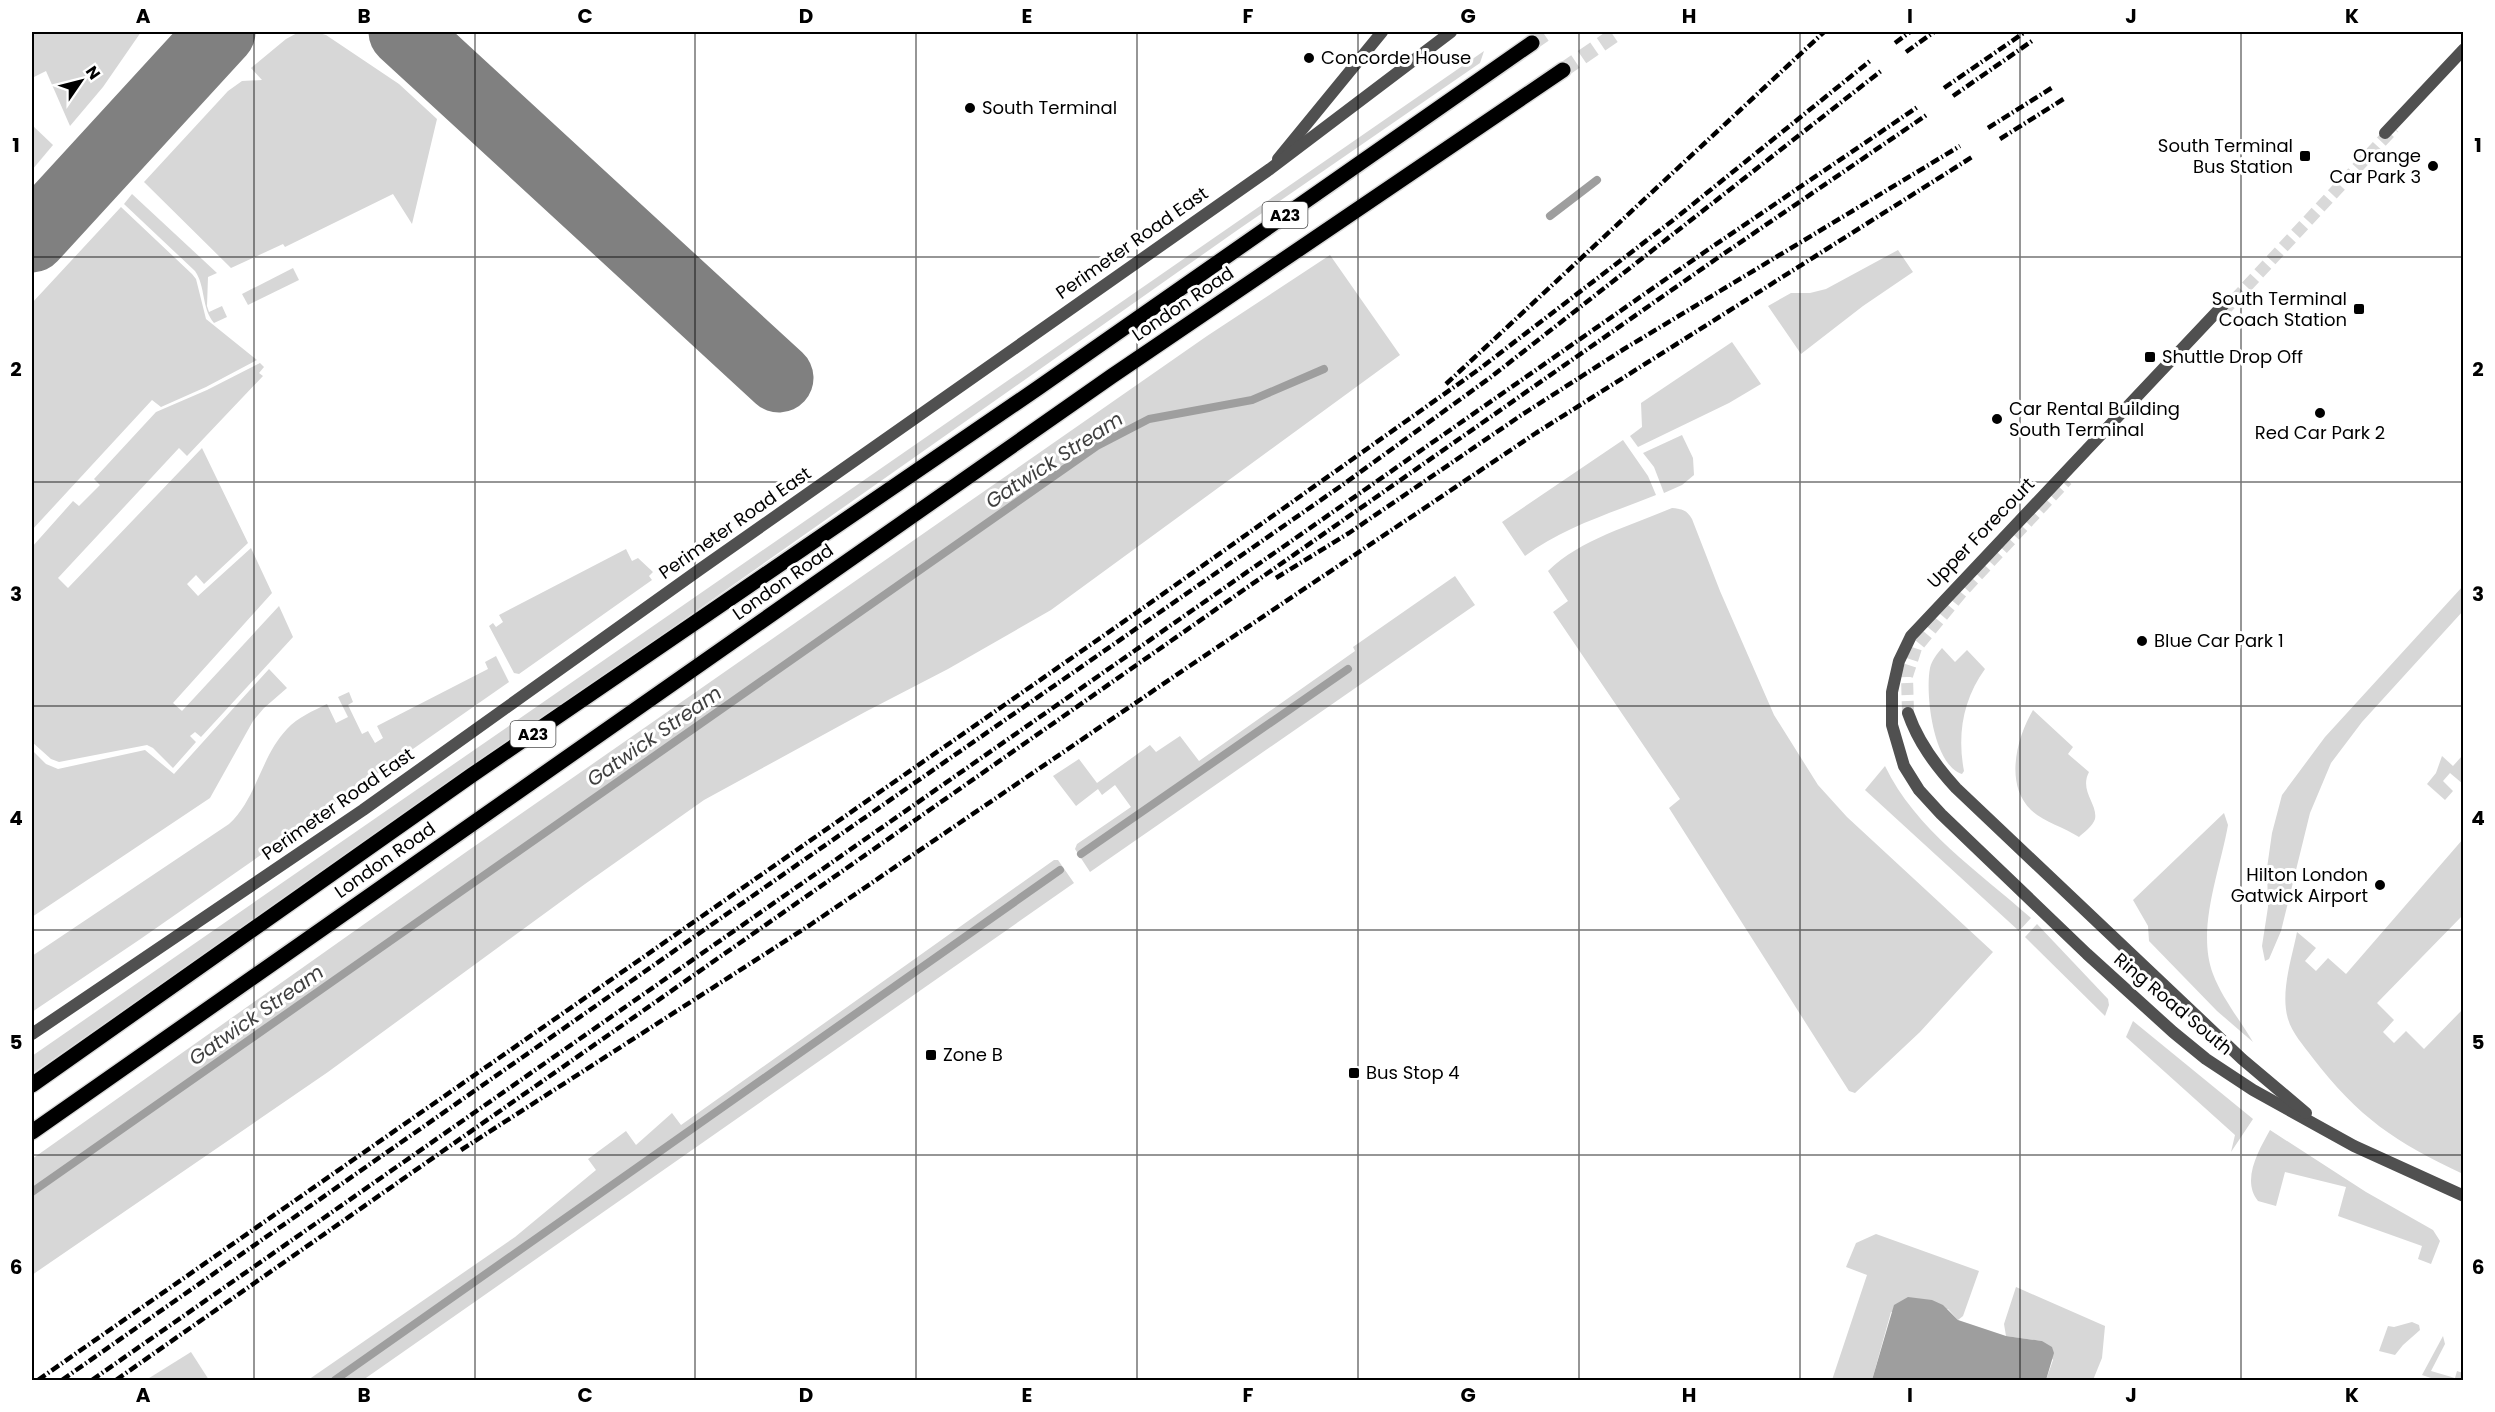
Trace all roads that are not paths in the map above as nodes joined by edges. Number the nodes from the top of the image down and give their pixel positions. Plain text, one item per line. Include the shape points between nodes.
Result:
1 (1382, 32) edge
2 (1451, 32) edge
3 (1532, 43) tunnel mouth
4 (2463, 49) edge
5 (1563, 70) tunnel mouth
6 (2385, 133) tunnel mouth
7 (1270, 169) junction
8 (2227, 301) tunnel mouth
9 (1908, 713) tunnel mouth
10 (1955, 827) joint
11 (32, 1034) edge
12 (32, 1085) edge
13 (2323, 1127) junction
14 (32, 1132) edge
15 (2463, 1196) edge

1 - 7 street
2 - 7 street, Perimeter Road East
3 - 12 main road, London Road / A23 via 1048,381 472,775
4 - 6 street
5 - 14 main road, London Road / A23 via 1102,383
7 - 11 street, Perimeter Road East via 363,810
8 - 10 street, Upper Forecourt via 1919,625 1905,646 1891,710 1900,757 1919,790
9 - 13 street via 1933,762 1956,788 2242,1059
10 - 13 street, Ring Road South via 2181,1039 2253,1090
13 - 15 street, Ring Road South via 2354,1146

